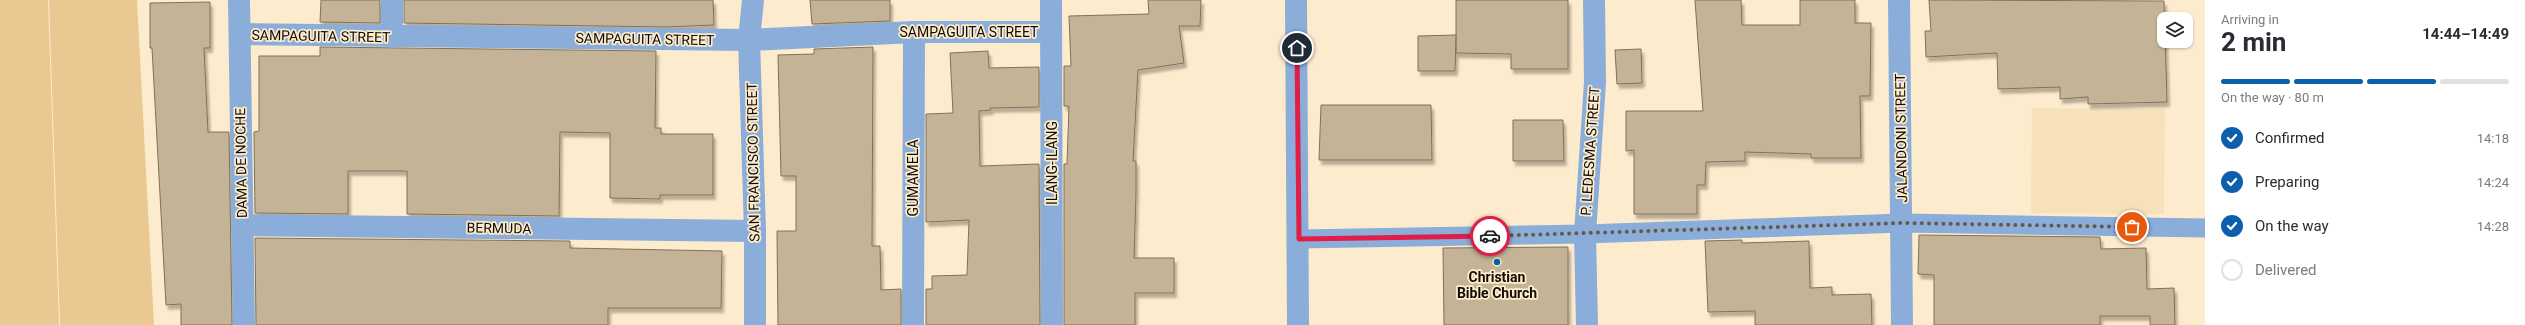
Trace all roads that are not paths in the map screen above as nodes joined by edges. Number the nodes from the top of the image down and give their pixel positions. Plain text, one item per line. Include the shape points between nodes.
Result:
1 (239, 0) edge
2 (392, 0) edge
3 (753, 0) edge
4 (1051, 0) edge
5 (1296, 0) edge
6 (1594, 0) edge
7 (1899, 0) edge
8 (914, 32) junction
9 (1051, 32) junction
10 (240, 34) junction
11 (392, 37) junction
12 (750, 40) junction
13 (1903, 223) junction
14 (242, 226) junction
15 (2205, 228) edge
16 (755, 231) junction
17 (1585, 234) junction
18 (1299, 239) junction
19 (244, 325) edge
20 (755, 325) edge
21 (913, 325) edge
22 (1052, 325) edge
23 (1298, 325) edge
24 (1587, 325) edge
25 (1902, 325) edge

1 - 10 street, DAMA DE NOCHE
2 - 11 street
3 - 12 street, SAN FRANCISCO STREET
4 - 9 street, ILANG-ILANG
5 - 18 street
6 - 17 street, P. LEDESMA STREET via 1595,82
7 - 13 street, JALANDONI STREET
8 - 9 street, SAMPAGUITA STREET
8 - 12 street, SAMPAGUITA STREET
8 - 21 street, GUMAMELA
9 - 22 street, ILANG-ILANG
10 - 11 street, SAMPAGUITA STREET
10 - 14 street, DAMA DE NOCHE
11 - 12 street, SAMPAGUITA STREET
12 - 16 street, SAN FRANCISCO STREET
13 - 15 lane
13 - 17 lane
13 - 25 street, JALANDONI STREET
14 - 16 street, BERMUDA
14 - 19 street, DAMA DE NOCHE
16 - 20 street, SAN FRANCISCO STREET
17 - 18 lane
17 - 24 street, P. LEDESMA STREET
18 - 23 street

